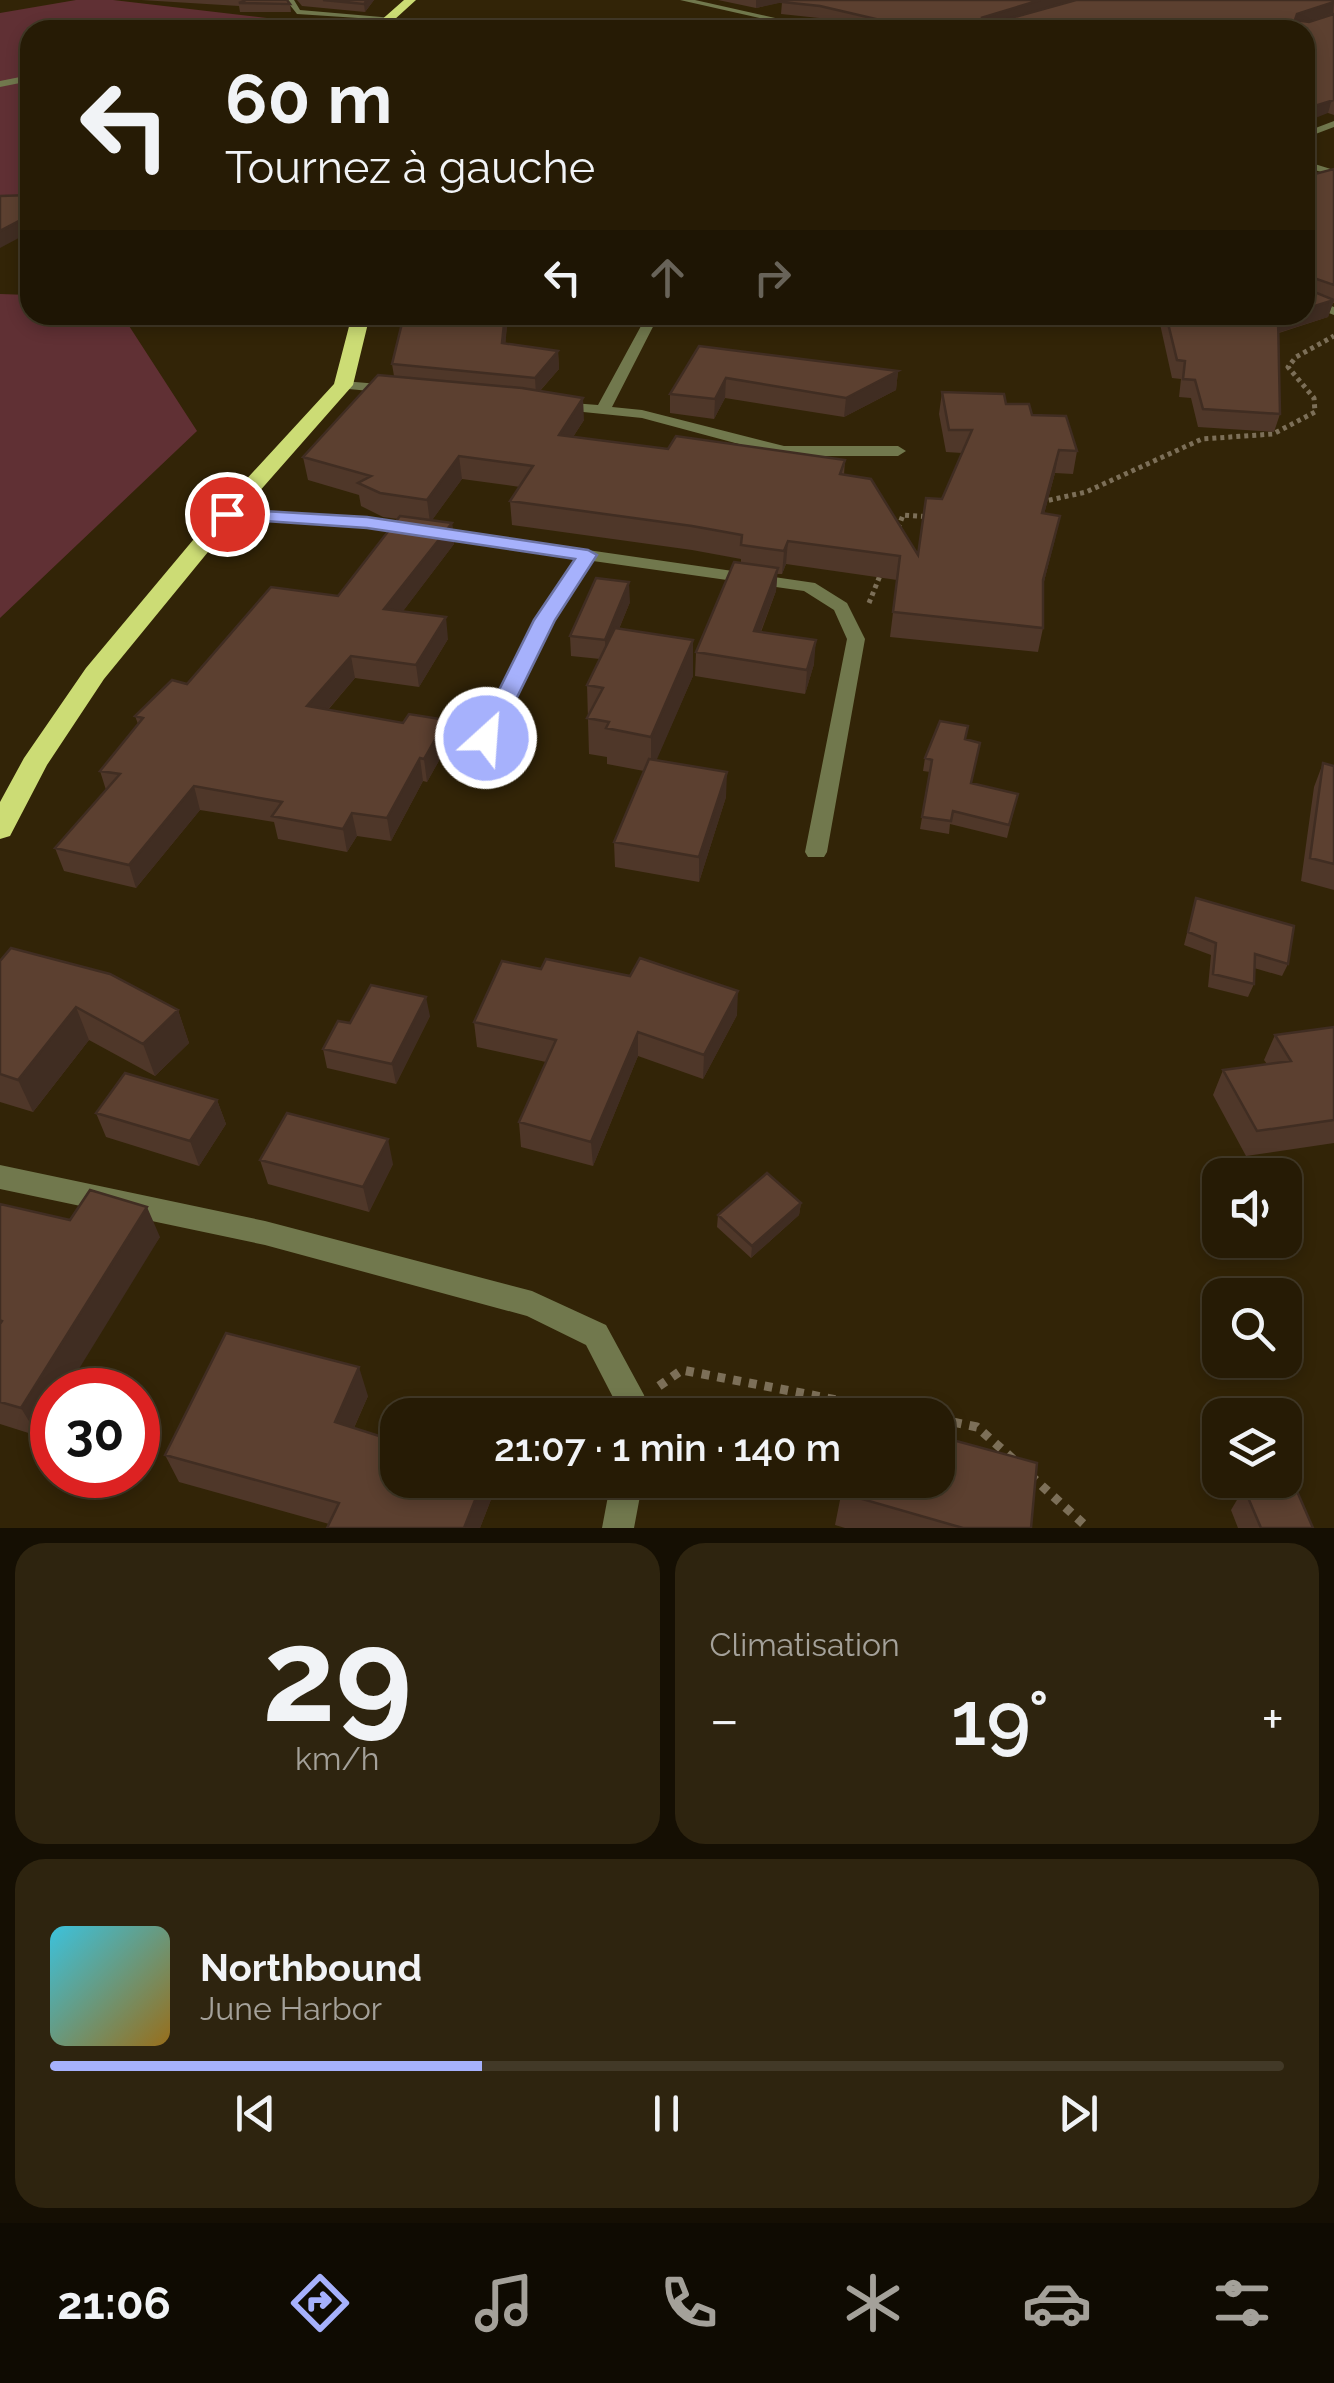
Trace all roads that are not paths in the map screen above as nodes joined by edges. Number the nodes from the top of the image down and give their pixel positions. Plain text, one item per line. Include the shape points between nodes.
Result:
1 (290, 0) edge
2 (411, 0) edge
3 (424, 0) edge
4 (684, 0) edge
5 (774, 10) dead end
6 (758, 14) junction
7 (359, 20) edge
8 (394, 20) edge
9 (396, 20) edge
10 (783, 20) edge
11 (358, 325) edge
12 (648, 325) edge
13 (343, 384) junction
14 (417, 392) edge
15 (547, 405) edge
16 (602, 410) junction
17 (898, 451) dead end
18 (227, 514) junction
19 (588, 555) junction
20 (486, 738) dead end
21 (0, 829) edge
22 (816, 852) dead end
23 (0, 1177) edge
24 (627, 1398) edge
25 (624, 1498) edge
26 (618, 1528) edge

1 - 7 street via 298,12
2 - 8 highway
3 - 9 highway
4 - 6 street
5 - 6 street
6 - 10 street
11 - 13 highway
12 - 16 street
13 - 14 street
13 - 18 highway
15 - 16 street
16 - 17 street via 642,414 784,452
18 - 19 street via 367,523
18 - 21 highway via 95,674
19 - 20 street via 544,620
19 - 22 street via 809,586 841,607 856,639
23 - 24 street via 265,1233 532,1304 596,1335
25 - 26 street

